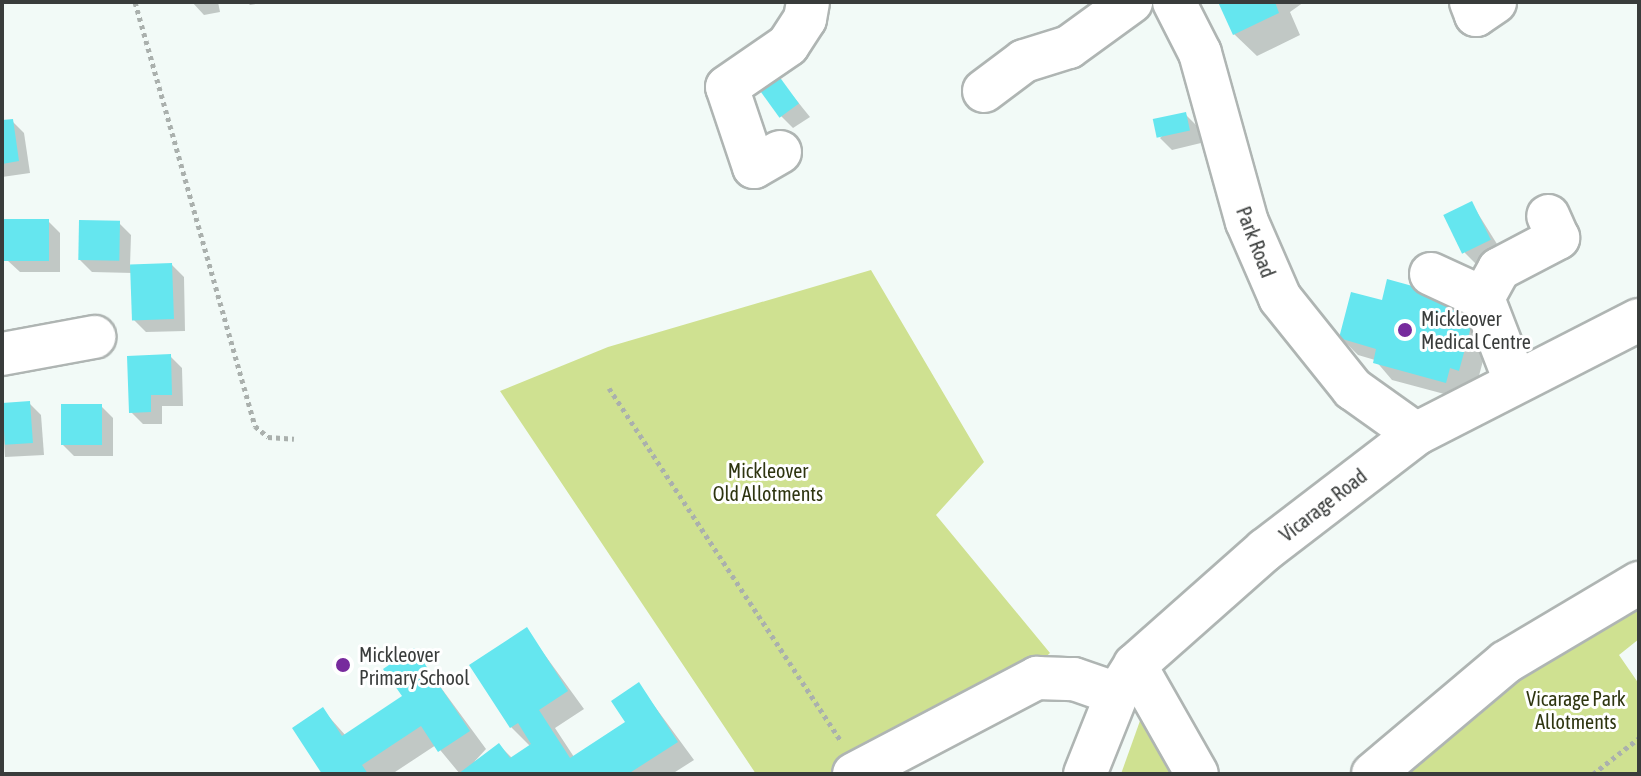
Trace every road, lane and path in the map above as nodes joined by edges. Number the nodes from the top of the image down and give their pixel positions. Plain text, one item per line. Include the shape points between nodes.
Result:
1 (135, 2) edge
2 (808, 2) edge
3 (1131, 2) edge
4 (1174, 2) edge
5 (1471, 2) edge
6 (1495, 2) edge
7 (984, 91) dead end
8 (780, 152) dead end
9 (1548, 216) dead end
10 (1431, 274) dead end
11 (1483, 298) junction
12 (1639, 320) edge
13 (94, 337) dead end
14 (2, 354) edge
15 (1515, 381) junction
16 (609, 388) dead end
17 (1416, 434) junction
18 (294, 439) dead end
19 (1639, 583) edge
20 (1126, 679) junction
21 (1639, 738) edge
22 (851, 765) edge
23 (1085, 774) edge
24 (1197, 774) edge
25 (1373, 774) edge
26 (1593, 774) edge

1 - 18 path via 255,426 268,437
2 - 8 street via 805,19 788,45 727,87 754,167
3 - 7 street via 1069,47 1024,61
4 - 17 street, Park Road via 1200,53 1247,222 1280,298 1353,389
5 - 6 street via 1476,15
9 - 11 street via 1558,238 1499,269
10 - 11 street
11 - 15 street
12 - 15 street, Vicarage Road
13 - 14 street
15 - 17 street, Vicarage Road
16 - 22 path
17 - 20 street, Vicarage Road via 1265,550
19 - 25 street via 1506,662
20 - 22 street via 1037,678
20 - 23 street, Vicarage Road
20 - 24 street
21 - 26 path

